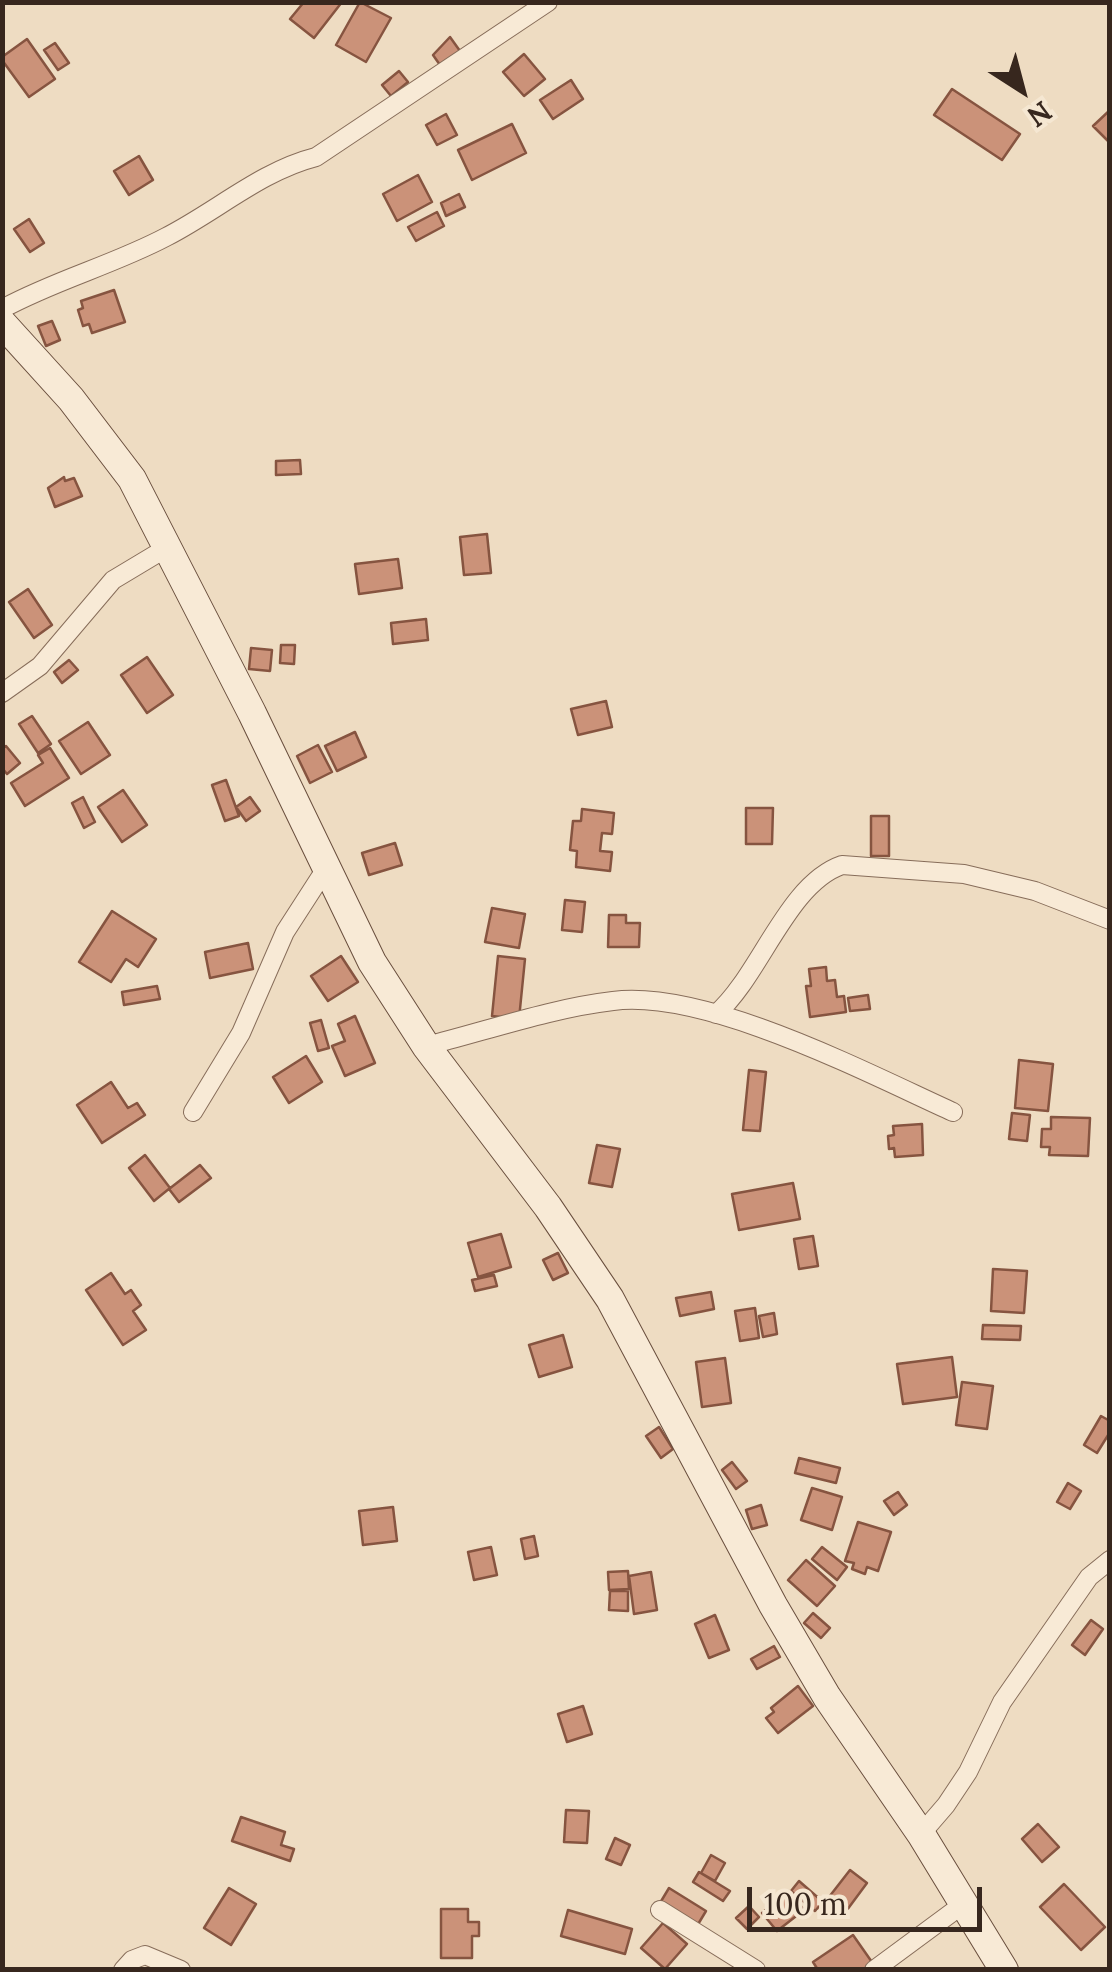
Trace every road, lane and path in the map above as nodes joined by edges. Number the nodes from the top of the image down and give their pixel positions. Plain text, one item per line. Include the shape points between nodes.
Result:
1 (548, 2) edge
2 (2, 309) edge
3 (2, 323) edge
4 (168, 546) junction
5 (2, 693) edge
6 (325, 870) junction
7 (1110, 920) edge
8 (716, 1014) junction
9 (426, 1046) junction
10 (193, 1112) dead end
11 (953, 1112) dead end
12 (1110, 1560) edge
13 (921, 1834) junction
14 (962, 1905) junction
15 (660, 1910) dead end
16 (123, 1970) edge
17 (181, 1970) edge
18 (756, 1970) edge
19 (874, 1970) edge
20 (1004, 1970) edge

1 - 2 street via 316,157 288,164 166,237
3 - 4 main road via 132,478
4 - 5 street via 113,580 40,666
4 - 6 main road
6 - 9 main road via 372,962
6 - 10 street via 285,932 241,1033
7 - 8 street via 964,874 842,865 812,883
8 - 9 street via 669,1002 615,1000
8 - 11 street via 809,1047
9 - 13 main road via 610,1298 782,1621
12 - 13 street via 1090,1577 1002,1702 968,1772
13 - 14 main road
14 - 19 street
14 - 20 main road
15 - 18 street
16 - 17 street via 145,1956

